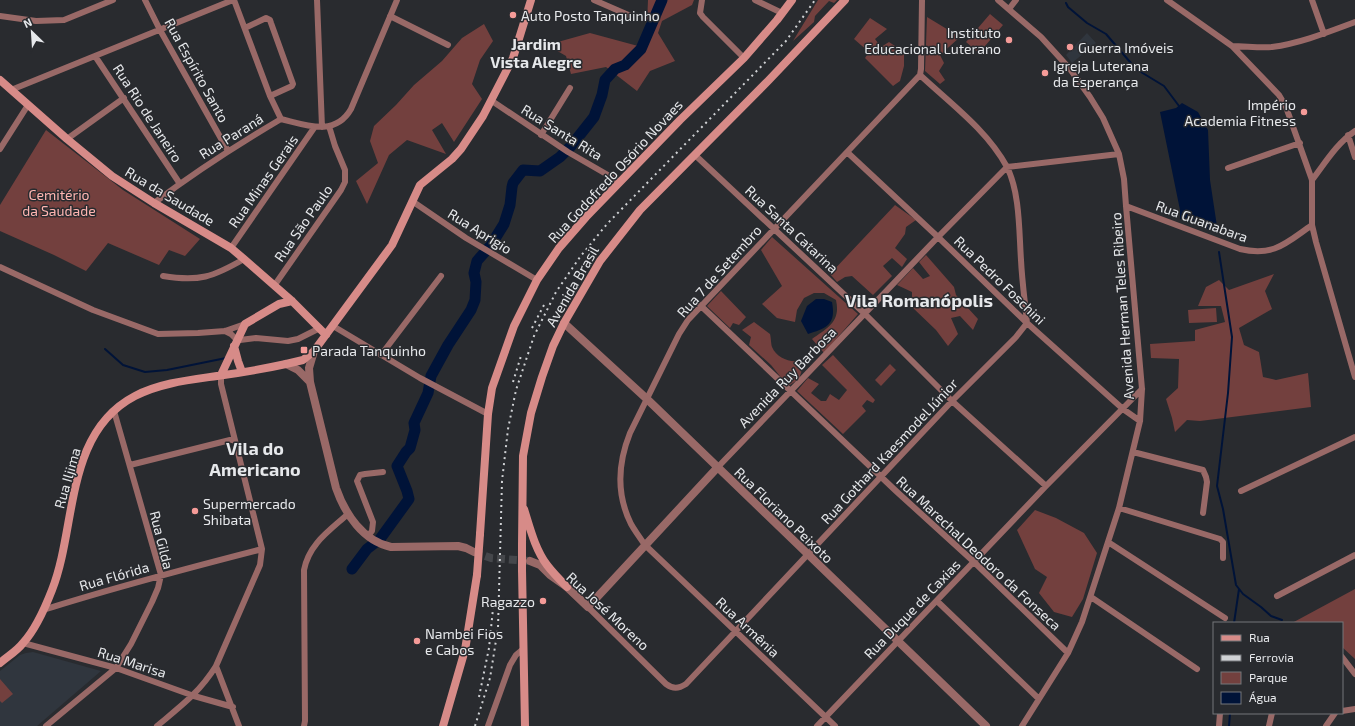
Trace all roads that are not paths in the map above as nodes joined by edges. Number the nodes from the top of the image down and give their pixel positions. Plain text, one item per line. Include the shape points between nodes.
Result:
1 (113, 0) edge
2 (145, 0) edge
3 (234, 0) edge
4 (317, 0) edge
5 (397, 0) edge
6 (530, 0) edge
7 (594, 0) edge
8 (702, 0) edge
9 (754, 0) edge
10 (792, 0) edge
11 (845, 0) edge
12 (922, 0) edge
13 (998, 0) edge
14 (1016, 0) edge
15 (1167, 0) edge
16 (1312, 0) edge
17 (1009, 9) junction
18 (782, 13) junction
19 (0, 16) edge
20 (390, 16) junction
21 (633, 17) dead end
22 (1355, 22) edge
23 (245, 28) junction
24 (160, 30) junction
25 (1324, 34) junction
26 (448, 45) dead end
27 (1232, 46) junction
28 (95, 56) junction
29 (744, 58) junction
30 (920, 75) junction
31 (0, 80) edge
32 (570, 88) dead end
33 (11, 90) junction
34 (270, 96) junction
35 (124, 98) junction
36 (492, 101) junction
37 (28, 105) junction
38 (281, 119) junction
39 (329, 126) junction
40 (322, 127) junction
41 (314, 128) junction
42 (1355, 131) edge
43 (541, 135) junction
44 (1348, 136) junction
45 (67, 140) junction
46 (1300, 142) junction
47 (0, 149) edge
48 (228, 151) junction
49 (847, 152) junction
50 (1119, 154) junction
51 (695, 155) junction
52 (1355, 157) edge
53 (1007, 167) junction
54 (1228, 168) dead end
55 (1312, 180) junction
56 (620, 182) junction
57 (180, 184) junction
58 (412, 201) junction
59 (154, 203) junction
60 (1126, 206) junction
61 (1312, 225) junction
62 (774, 228) junction
63 (938, 237) junction
64 (231, 248) junction
65 (244, 259) junction
66 (0, 268) edge
67 (163, 276) dead end
68 (440, 276) dead end
69 (537, 280) junction
70 (274, 286) junction
71 (282, 292) junction
72 (1024, 298) junction
73 (292, 301) junction
74 (279, 304) junction
75 (700, 305) junction
76 (1013, 311) junction
77 (864, 314) junction
78 (564, 323) junction
79 (1026, 323) junction
80 (245, 324) junction
81 (333, 326) junction
82 (320, 328) junction
83 (225, 331) junction
84 (326, 335) junction
85 (236, 343) junction
86 (314, 351) junction
87 (381, 355) junction
88 (286, 364) junction
89 (242, 372) junction
90 (221, 376) junction
91 (1355, 377) edge
92 (310, 382) junction
93 (1142, 389) junction
94 (792, 391) junction
95 (648, 400) junction
96 (952, 402) junction
97 (1123, 410) junction
98 (114, 411) junction
99 (488, 414) junction
100 (1140, 421) junction
101 (1355, 437) edge
102 (234, 439) junction
103 (1132, 452) junction
104 (130, 465) junction
105 (718, 468) junction
106 (383, 472) dead end
107 (881, 477) junction
108 (1046, 486) junction
109 (1241, 491) dead end
110 (522, 501) junction
111 (1119, 508) junction
112 (1203, 513) dead end
113 (348, 514) junction
114 (369, 537) junction
115 (1108, 542) junction
116 (645, 545) junction
117 (262, 549) junction
118 (474, 552) tunnel mouth
119 (1355, 555) edge
120 (808, 556) junction
121 (1223, 558) dead end
122 (530, 561) tunnel mouth
123 (974, 562) junction
124 (161, 575) junction
125 (567, 587) junction
126 (1278, 596) dead end
127 (1091, 597) junction
128 (937, 601) junction
129 (588, 608) junction
130 (43, 610) junction
131 (1225, 618) dead end
132 (735, 632) junction
133 (898, 641) junction
134 (23, 643) junction
135 (522, 650) junction
136 (1068, 654) junction
137 (1343, 658) edge
138 (0, 663) edge
139 (216, 666) junction
140 (116, 668) junction
141 (1197, 669) dead end
142 (1355, 674) edge
143 (666, 684) joint
144 (194, 696) junction
145 (1039, 699) junction
146 (233, 707) junction
147 (1355, 709) edge
148 (1343, 711) edge
149 (1220, 714) edge
150 (1272, 714) edge
151 (1334, 714) edge
152 (826, 717) junction
153 (46, 726) edge
154 (157, 726) edge
155 (239, 726) edge
156 (304, 726) edge
157 (443, 726) edge
158 (488, 726) edge
159 (525, 726) edge
160 (817, 726) edge
161 (835, 726) edge
162 (986, 726) edge
163 (1022, 726) edge
164 (1219, 726) edge
165 (1269, 726) edge
166 (1326, 726) edge

1 - 19 street via 64,20
2 - 24 street, Rua Espírito Santo
3 - 23 street
3 - 24 street
4 - 40 street
5 - 20 street, Rua Paraná
6 - 36 main road, Rua Iljima via 513,58
7 - 21 street
8 - 29 street via 700,13
9 - 18 street
10 - 18 main road, Rua Godofredo Osório Novaes
11 - 51 main road, Avenida Brasil
12 - 30 street
13 - 17 street, Avenida Herman Teles Ribeiro
14 - 17 street
15 - 27 street
16 - 25 street
17 - 50 street, Avenida Herman Teles Ribeiro via 1041,37 1079,80 1103,118
18 - 29 main road, Rua Godofredo Osório Novaes
20 - 26 street
20 - 39 street, Rua Paraná via 347,117
22 - 25 street
23 - 34 street
23 - 34 street via 266,18 270,20 293,84
24 - 28 street
24 - 48 street, Rua Espírito Santo
25 - 27 street via 1270,47
27 - 46 street via 1279,95
28 - 33 street
28 - 35 street, Rua Rio de Janeiro
29 - 56 main road, Rua Godofredo Osório Novaes
30 - 49 street, Rua 7 de Setembro
30 - 53 street via 976,127
31 - 33 main road, Rua da Saudade
32 - 43 street
33 - 37 main road, Rua da Saudade
34 - 38 street
35 - 45 street
35 - 57 street, Rua Rio de Janeiro
36 - 43 street, Rua Santa Rita
36 - 58 main road, Rua Iljima via 461,149 422,182
37 - 45 main road, Rua da Saudade
37 - 47 street
38 - 41 street, Rua Paraná
38 - 48 street, Rua Paraná
39 - 40 street, Rua Paraná
39 - 70 street, Rua São Paulo via 345,170 345,182
40 - 41 street, Rua Paraná
41 - 64 street, Rua Minas Gerais
42 - 44 street
43 - 56 street, Rua Santa Rita
44 - 52 street
44 - 55 street
45 - 59 main road, Rua da Saudade via 112,176
46 - 54 street
46 - 55 street
48 - 57 street, Rua Paraná
49 - 62 street, Rua 7 de Setembro
49 - 63 street, Rua Pedro Foschini
50 - 53 street
50 - 60 street, Avenida Herman Teles Ribeiro
51 - 62 street, Rua Santa Catarina
51 - 78 main road, Avenida Brasil via 640,210 600,261
53 - 63 street, Avenida Ruy Barbosa
53 - 72 street via 1017,210
55 - 61 street
56 - 69 main road, Rua Godofredo Osório Novaes via 559,248
57 - 59 street, Rua Paraná
58 - 69 street, Rua Aprigio via 483,249
58 - 81 main road, Rua Iljima via 392,246
59 - 64 main road, Rua da Saudade
60 - 61 street, Rua Guanabara via 1240,249 1258,252 1282,246
60 - 93 street, Avenida Herman Teles Ribeiro
61 - 91 street
62 - 75 street, Rua 7 de Setembro
62 - 77 street, Rua Santa Catarina
63 - 76 street, Rua Pedro Foschini
63 - 77 street, Avenida Ruy Barbosa
64 - 65 main road, Rua da Saudade
65 - 67 street via 229,268 196,279
65 - 70 main road, Rua da Saudade
66 - 83 street via 93,310 158,334
68 - 87 street
69 - 99 main road, Rua Godofredo Osório Novaes via 505,348 492,388
70 - 71 main road, Rua da Saudade
71 - 73 main road, Rua da Saudade
71 - 74 main road
72 - 76 street via 1022,304
72 - 79 street
73 - 74 main road
73 - 82 main road, Rua da Saudade
74 - 80 main road
75 - 94 street, Rua Marechal Deodoro da Fonseca
75 - 95 street, Rua 7 de Setembro via 679,334
76 - 79 street, Rua Pedro Foschini
77 - 94 street, Avenida Ruy Barbosa
77 - 96 street, Rua Santa Catarina
78 - 95 street, Rua Floriano Peixoto
78 - 110 main road, Avenida Brasil via 553,346 531,413 523,456
79 - 96 street, Rua Gothard Kaesmodel Júnior
79 - 97 street, Rua Pedro Foschini
80 - 83 street
80 - 85 main road
81 - 84 main road, Rua Iljima
81 - 87 street
82 - 84 main road, Rua da Saudade
82 - 85 street via 288,341 256,338
83 - 85 street via 231,334
84 - 86 main road, Rua Iljima
85 - 89 main road
85 - 90 main road
86 - 88 main road, Rua Iljima via 302,360
86 - 92 street via 309,368
87 - 99 street
88 - 89 main road, Rua Iljima
88 - 92 street via 298,370
89 - 90 main road, Rua Iljima
90 - 98 main road, Rua Iljima via 160,387 134,397
90 - 102 street
92 - 113 street via 333,476
93 - 97 street, Rua Duque de Caxias
93 - 100 street, Avenida Herman Teles Ribeiro
94 - 105 street, Avenida Ruy Barbosa
94 - 107 street, Rua Marechal Deodoro da Fonseca
95 - 105 street, Rua Floriano Peixoto
95 - 116 street, Rua 7 de Setembro via 630,433 620,468 623,504 631,524
96 - 107 street, Rua Gothard Kaesmodel Júnior
96 - 108 street, Rua Santa Catarina
97 - 100 street, Rua Pedro Foschini
97 - 108 street, Rua Duque de Caxias
98 - 104 street, Rua Gilda
98 - 130 main road, Rua Iljima via 95,435 83,460 53,589
99 - 157 main road, Rua Godofredo Osório Novaes, bridge via 477,574 465,650
100 - 103 street, Avenida Herman Teles Ribeiro
101 - 109 street
102 - 104 street
102 - 117 street
103 - 111 street, Avenida Herman Teles Ribeiro
103 - 112 street via 1203,470 1207,482
104 - 124 street, Rua Gilda
105 - 116 street, Avenida Ruy Barbosa
105 - 120 street, Rua Floriano Peixoto
106 - 114 street via 365,474 357,480 373,522
107 - 120 street, Rua Gothard Kaesmodel Júnior
107 - 123 street, Rua Marechal Deodoro da Fonseca
108 - 123 street, Rua Duque de Caxias
110 - 125 main road via 536,544 547,566
110 - 135 main road, Avenida Brasil, bridge
111 - 115 street, Avenida Herman Teles Ribeiro
111 - 121 street via 1220,539 1223,542
113 - 114 street
113 - 156 street via 317,543 310,552 304,570
114 - 118 street via 391,547 458,546
115 - 127 street, Avenida Herman Teles Ribeiro
115 - 131 street
116 - 129 street, Avenida Ruy Barbosa
116 - 132 street, Rua Armênia
117 - 124 street, Rua Flórida
117 - 139 street via 258,572
119 - 126 street
120 - 132 street, Rua Gothard Kaesmodel Júnior
120 - 133 street, Rua Floriano Peixoto
122 - 125 street, Rua José Moreno via 540,565 550,576
123 - 128 street, Rua Duque de Caxias
123 - 136 street, Rua Marechal Deodoro da Fonseca
124 - 130 street, Rua Flórida
124 - 140 street, Rua Gilda via 148,609
125 - 129 street, Rua José Moreno
127 - 136 street, Avenida Herman Teles Ribeiro
127 - 141 street
128 - 133 street, Rua Duque de Caxias
128 - 145 street
129 - 143 street, Rua José Moreno
130 - 134 main road, Rua Iljima
132 - 143 street, Rua Gothard Kaesmodel Júnior via 686,684 672,688
132 - 152 street, Rua Armênia
133 - 152 street, Rua Duque de Caxias
133 - 162 street, Rua Floriano Peixoto
134 - 138 main road, Rua Iljima
134 - 140 street, Rua Marisa
135 - 158 street via 510,665
135 - 159 main road, Avenida Brasil
136 - 145 street, Avenida Herman Teles Ribeiro
137 - 142 street
139 - 144 street
139 - 146 street
140 - 144 street, Rua Marisa
140 - 153 street, Rua Gilda
144 - 146 street, Rua Marisa
144 - 154 street
145 - 163 street, Avenida Herman Teles Ribeiro
146 - 155 street
147 - 148 street
149 - 164 street
150 - 165 street
151 - 166 street
152 - 160 street, Rua Duque de Caxias
152 - 161 street, Rua Armênia

